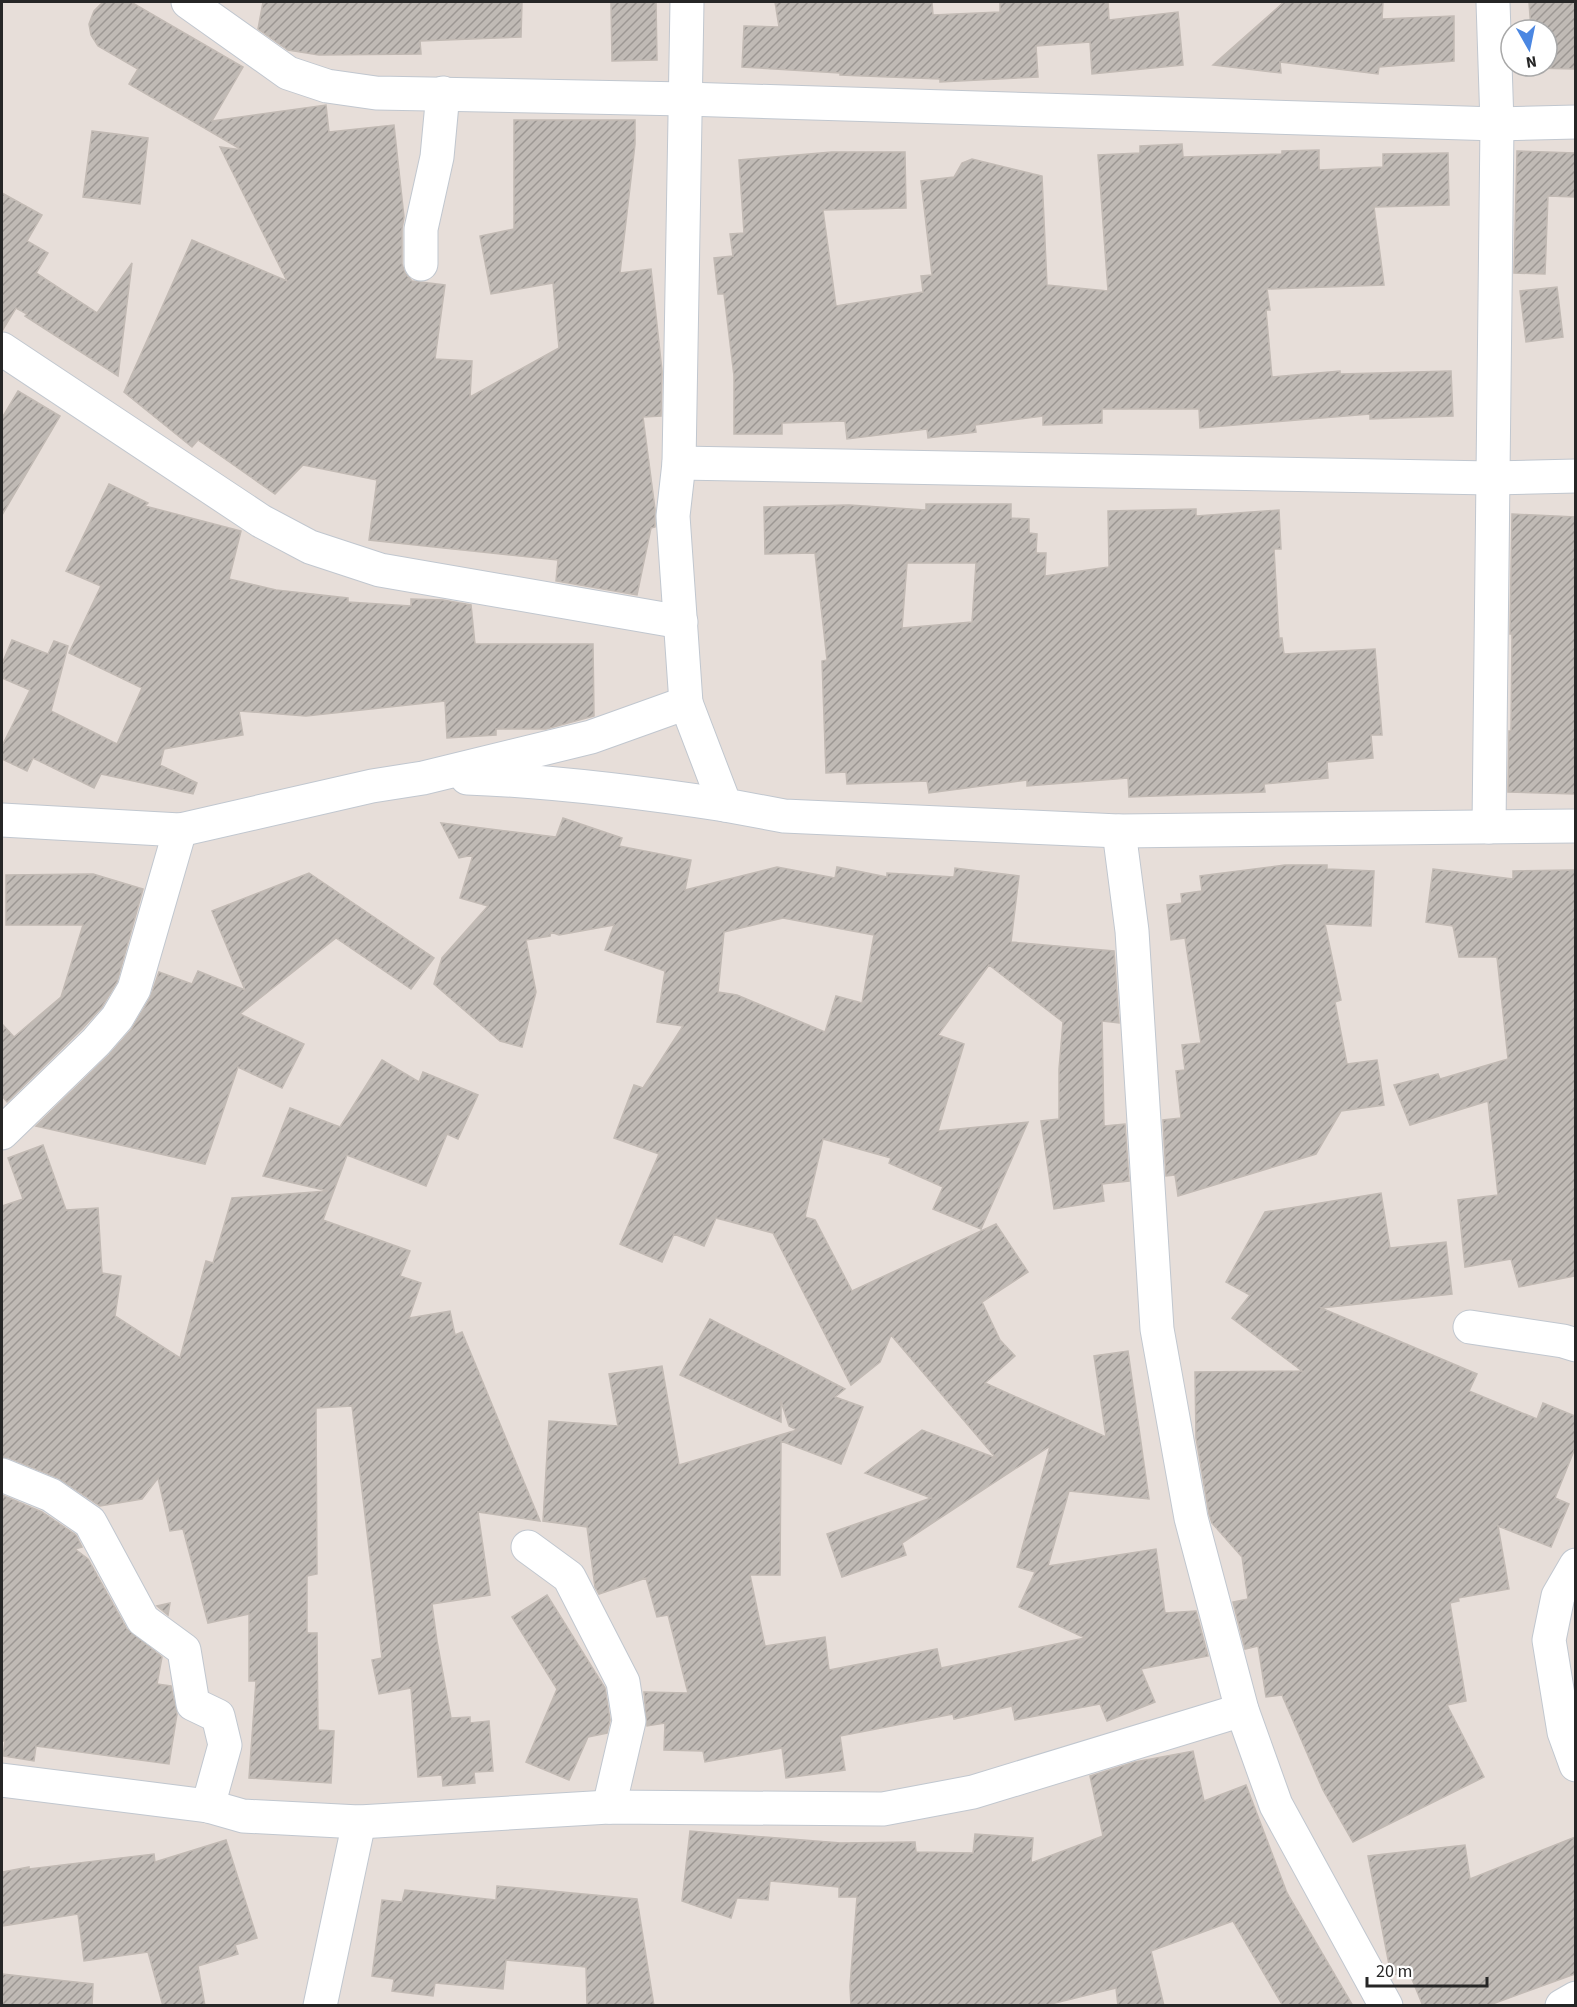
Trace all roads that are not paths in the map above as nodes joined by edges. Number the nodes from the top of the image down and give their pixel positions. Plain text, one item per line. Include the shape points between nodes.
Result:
1 (188, 2) edge
2 (687, 2) edge
3 (1492, 2) edge
4 (443, 93) junction
5 (685, 99) junction
6 (1575, 122) edge
7 (1497, 124) junction
8 (421, 264) dead end
9 (2, 349) edge
10 (679, 463) junction
11 (1575, 476) edge
12 (1492, 478) junction
13 (681, 622) junction
14 (686, 702) junction
15 (423, 778) junction
16 (725, 805) junction
17 (2, 820) edge
18 (1489, 826) junction
19 (1575, 826) edge
20 (180, 830) junction
21 (1119, 831) junction
22 (2, 1133) edge
23 (1470, 1327) dead end
24 (1575, 1345) edge
25 (2, 1475) edge
26 (528, 1547) dead end
27 (1575, 1565) edge
28 (1242, 1710) junction
29 (1575, 1765) edge
30 (2, 1780) edge
31 (208, 1806) junction
32 (609, 1807) junction
33 (359, 1822) junction
34 (1575, 1998) edge
35 (320, 2006) edge
36 (1386, 2006) edge
37 (1562, 2006) edge

1 - 4 street via 288,73 327,86 376,93
2 - 5 street
3 - 7 street
4 - 5 street
4 - 8 street via 437,157 421,229
5 - 7 street
5 - 10 street
6 - 7 street
7 - 12 street
9 - 13 street via 261,521 310,546 380,570
10 - 12 street
10 - 13 street via 673,516
11 - 12 street
12 - 18 street
13 - 14 street
14 - 15 street via 591,737
14 - 16 street
15 - 16 street via 527,780
15 - 20 street
16 - 21 street via 784,816
17 - 20 street
18 - 19 street
18 - 21 street
20 - 22 street via 134,989 117,1018
21 - 28 street via 1132,931 1157,1329 1191,1518
23 - 24 street
25 - 31 street via 51,1495 90,1522 143,1620 184,1650 193,1704 218,1716 225,1745
26 - 32 street via 569,1577 623,1682 629,1721
27 - 29 street via 1558,1596 1549,1640 1564,1732
28 - 32 street via 973,1792 883,1809
28 - 36 street via 1276,1805
30 - 31 street
31 - 33 street via 243,1816
32 - 33 street
33 - 35 street
34 - 37 street

